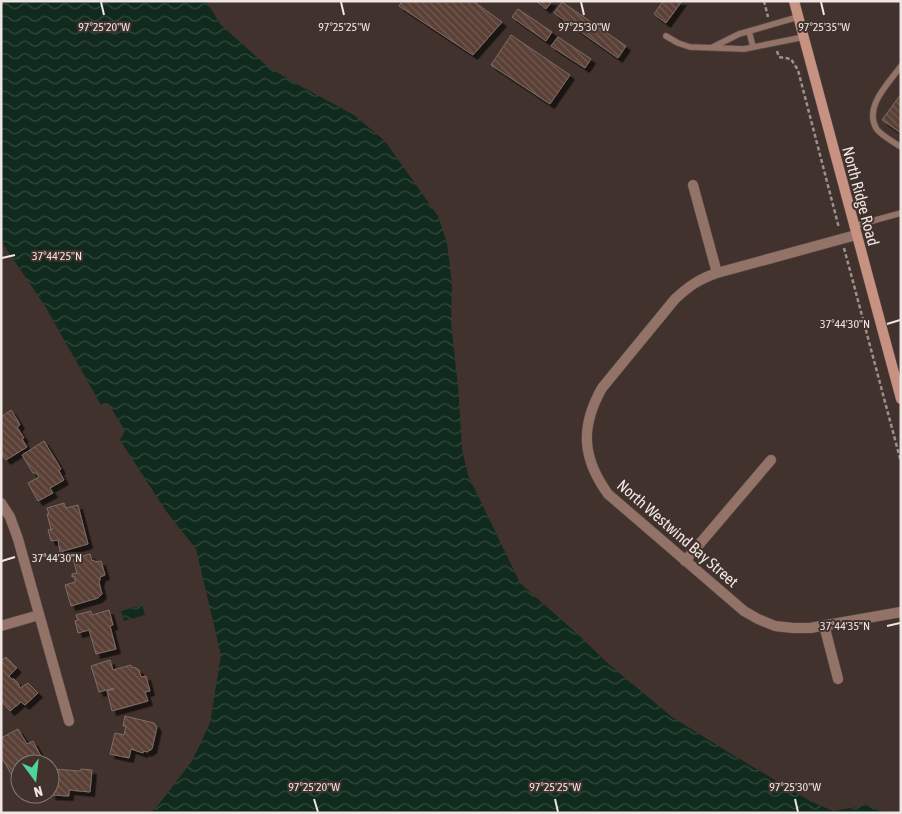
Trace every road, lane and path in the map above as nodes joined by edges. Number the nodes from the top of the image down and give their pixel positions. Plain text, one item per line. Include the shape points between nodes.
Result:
1 (794, 1) edge
2 (798, 17) junction
3 (748, 31) junction
4 (666, 36) dead end
5 (804, 37) junction
6 (711, 47) junction
7 (753, 47) junction
8 (901, 66) edge
9 (901, 147) edge
10 (693, 185) dead end
11 (901, 213) edge
12 (855, 230) junction
13 (717, 272) junction
14 (901, 399) edge
15 (771, 460) dead end
16 (1, 503) edge
17 (685, 561) junction
18 (901, 612) edge
19 (40, 615) junction
20 (824, 625) junction
21 (1, 626) edge
22 (838, 679) dead end
23 (69, 722) dead end

1 - 2 main road, North Ridge Road
2 - 3 lane
2 - 5 main road, North Ridge Road
3 - 6 lane
3 - 7 lane
4 - 6 lane via 690,47
5 - 7 lane
5 - 12 main road, North Ridge Road
6 - 7 lane
8 - 9 lane via 875,102 872,114 876,130
10 - 13 street
11 - 12 lane
12 - 13 street, North Westwind Bay Street
12 - 14 main road, North Ridge Road
13 - 17 street, North Westwind Bay Street via 700,279 675,299 602,388 588,418 586,434 592,468 608,494
15 - 17 street
16 - 19 street via 16,533
17 - 20 street, North Westwind Bay Street via 758,619 775,626 793,628
18 - 20 street, North Westwind Bay Street
19 - 21 street
19 - 23 street
20 - 22 street

